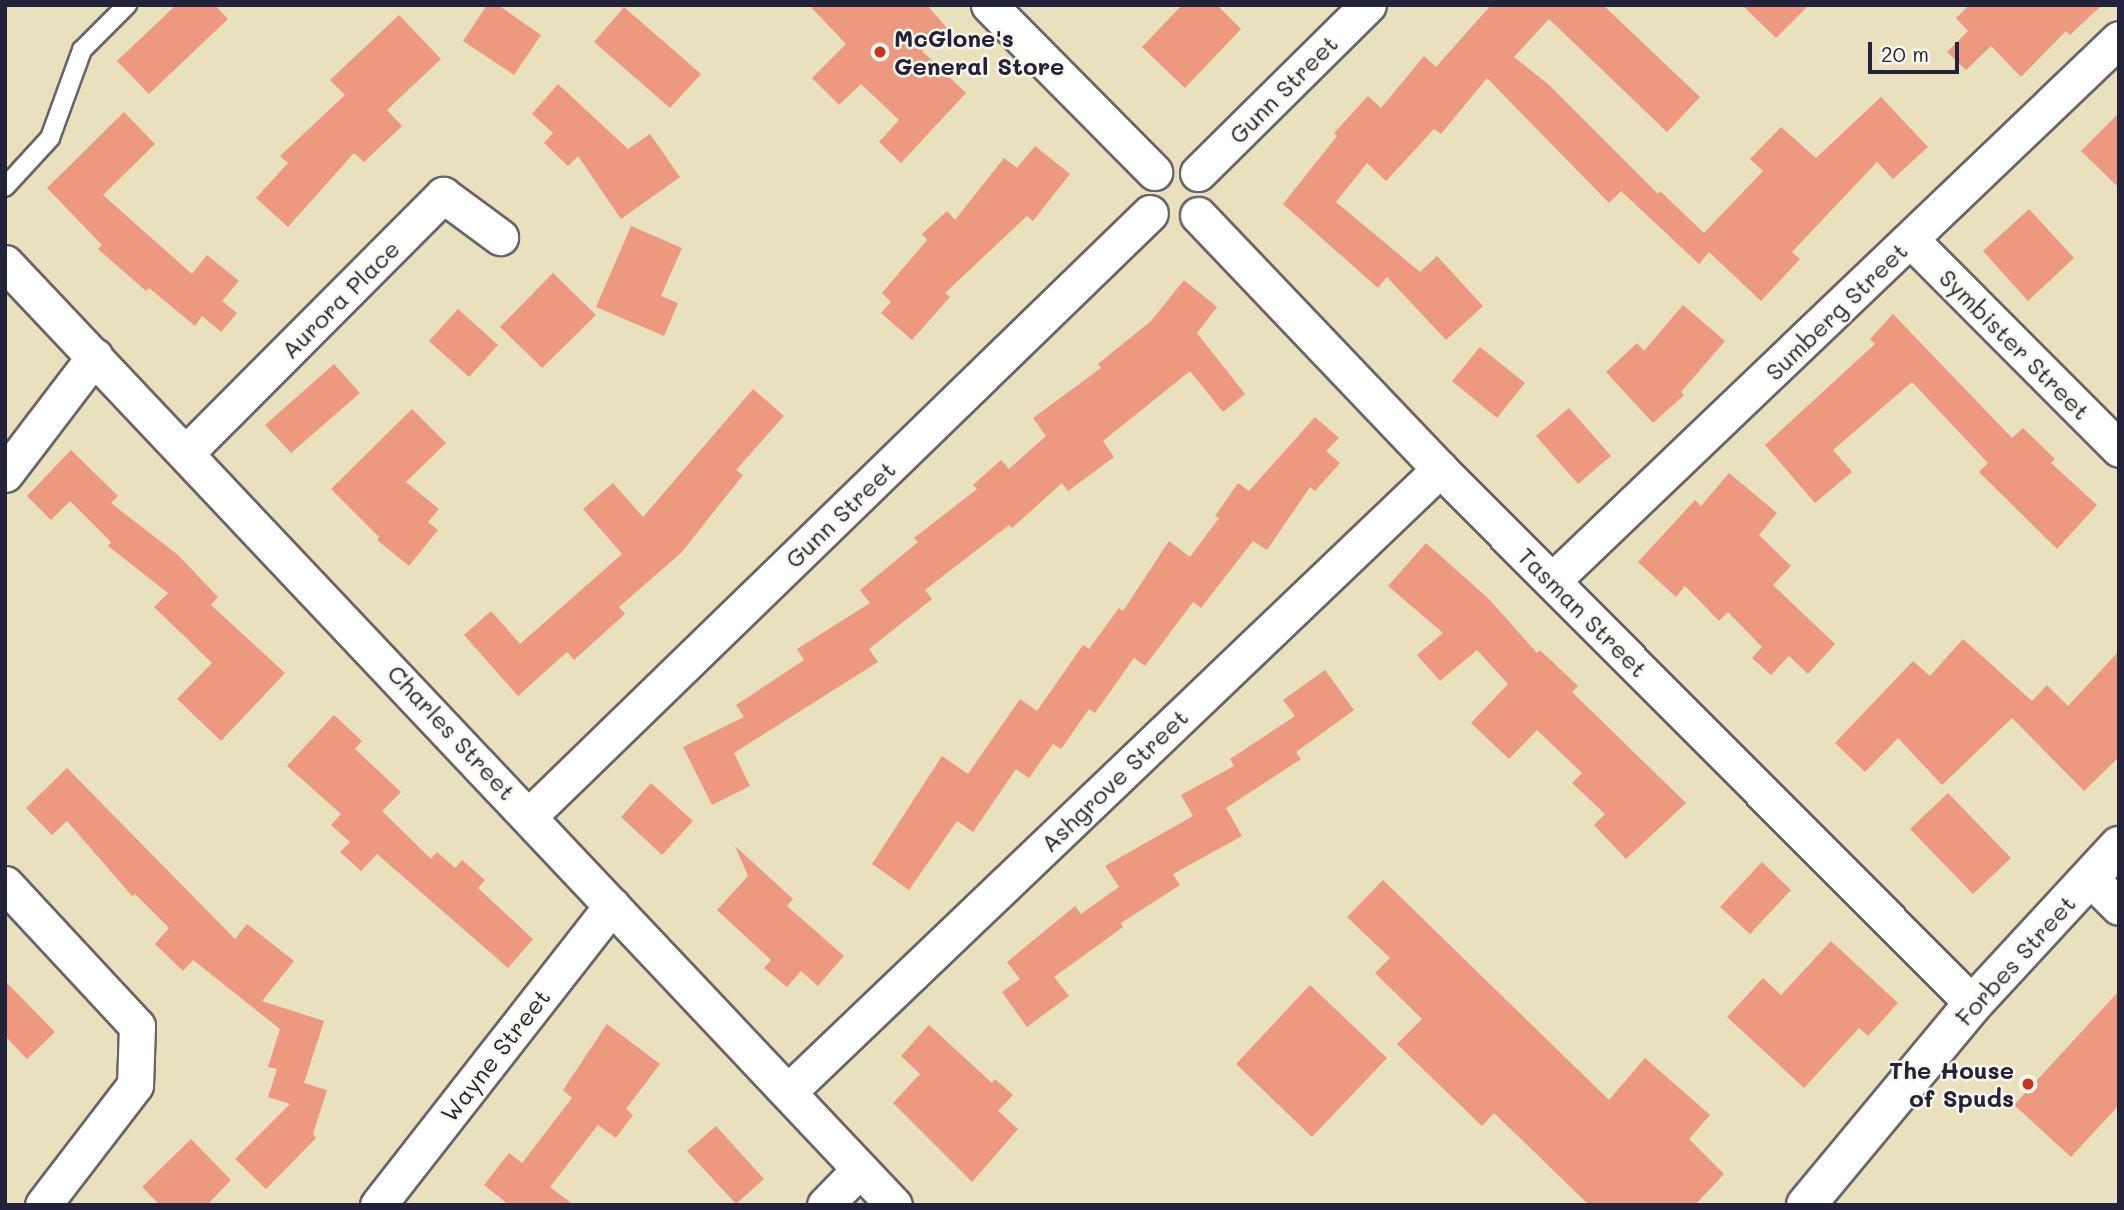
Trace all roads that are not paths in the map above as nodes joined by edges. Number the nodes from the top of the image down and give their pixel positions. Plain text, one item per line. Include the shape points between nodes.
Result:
1 (127, 5) edge
2 (989, 5) edge
3 (1368, 5) edge
4 (2119, 39) edge
5 (1154, 172) junction
6 (1198, 173) junction
7 (5, 187) edge
8 (1150, 213) junction
9 (1198, 215) junction
10 (500, 237) dead end
11 (1911, 240) junction
12 (5, 263) edge
13 (95, 356) junction
14 (2119, 449) edge
15 (187, 452) junction
16 (1440, 469) junction
17 (5, 474) edge
18 (1552, 581) junction
19 (530, 815) junction
20 (2119, 846) edge
21 (2089, 877) junction
22 (5, 884) edge
23 (612, 906) junction
24 (2119, 907) edge
25 (1973, 1004) junction
26 (788, 1092) junction
27 (860, 1169) junction
28 (43, 1205) edge
29 (378, 1205) edge
30 (825, 1205) edge
31 (894, 1205) edge
32 (1806, 1205) edge

1 - 7 lane via 82,50 45,147
2 - 5 street
3 - 6 street, Gunn Street
4 - 11 street, Sumberg Street
5 - 6 street via 1171,163
5 - 8 street via 1144,192
6 - 9 street via 1206,199
8 - 9 street via 1169,225 1190,222
8 - 19 street, Gunn Street
9 - 16 street, Tasman Street
10 - 15 street, Aurora Place via 443,195
11 - 14 street, Symbister Street
11 - 18 street, Sumberg Street
12 - 13 street, Charles Street
13 - 15 street, Charles Street
13 - 17 street
15 - 19 street, Charles Street
16 - 18 street, Tasman Street
16 - 26 street, Ashgrove Street
18 - 25 street, Tasman Street
19 - 23 street, Charles Street
20 - 21 street, Forbes Street
21 - 24 street
21 - 25 street, Forbes Street
22 - 28 street via 137,1026 135,1085
23 - 26 street, Charles Street
23 - 29 street, Wayne Street
25 - 32 street, Forbes Street
26 - 27 street, Charles Street
27 - 30 street
27 - 31 street, Charles Street

